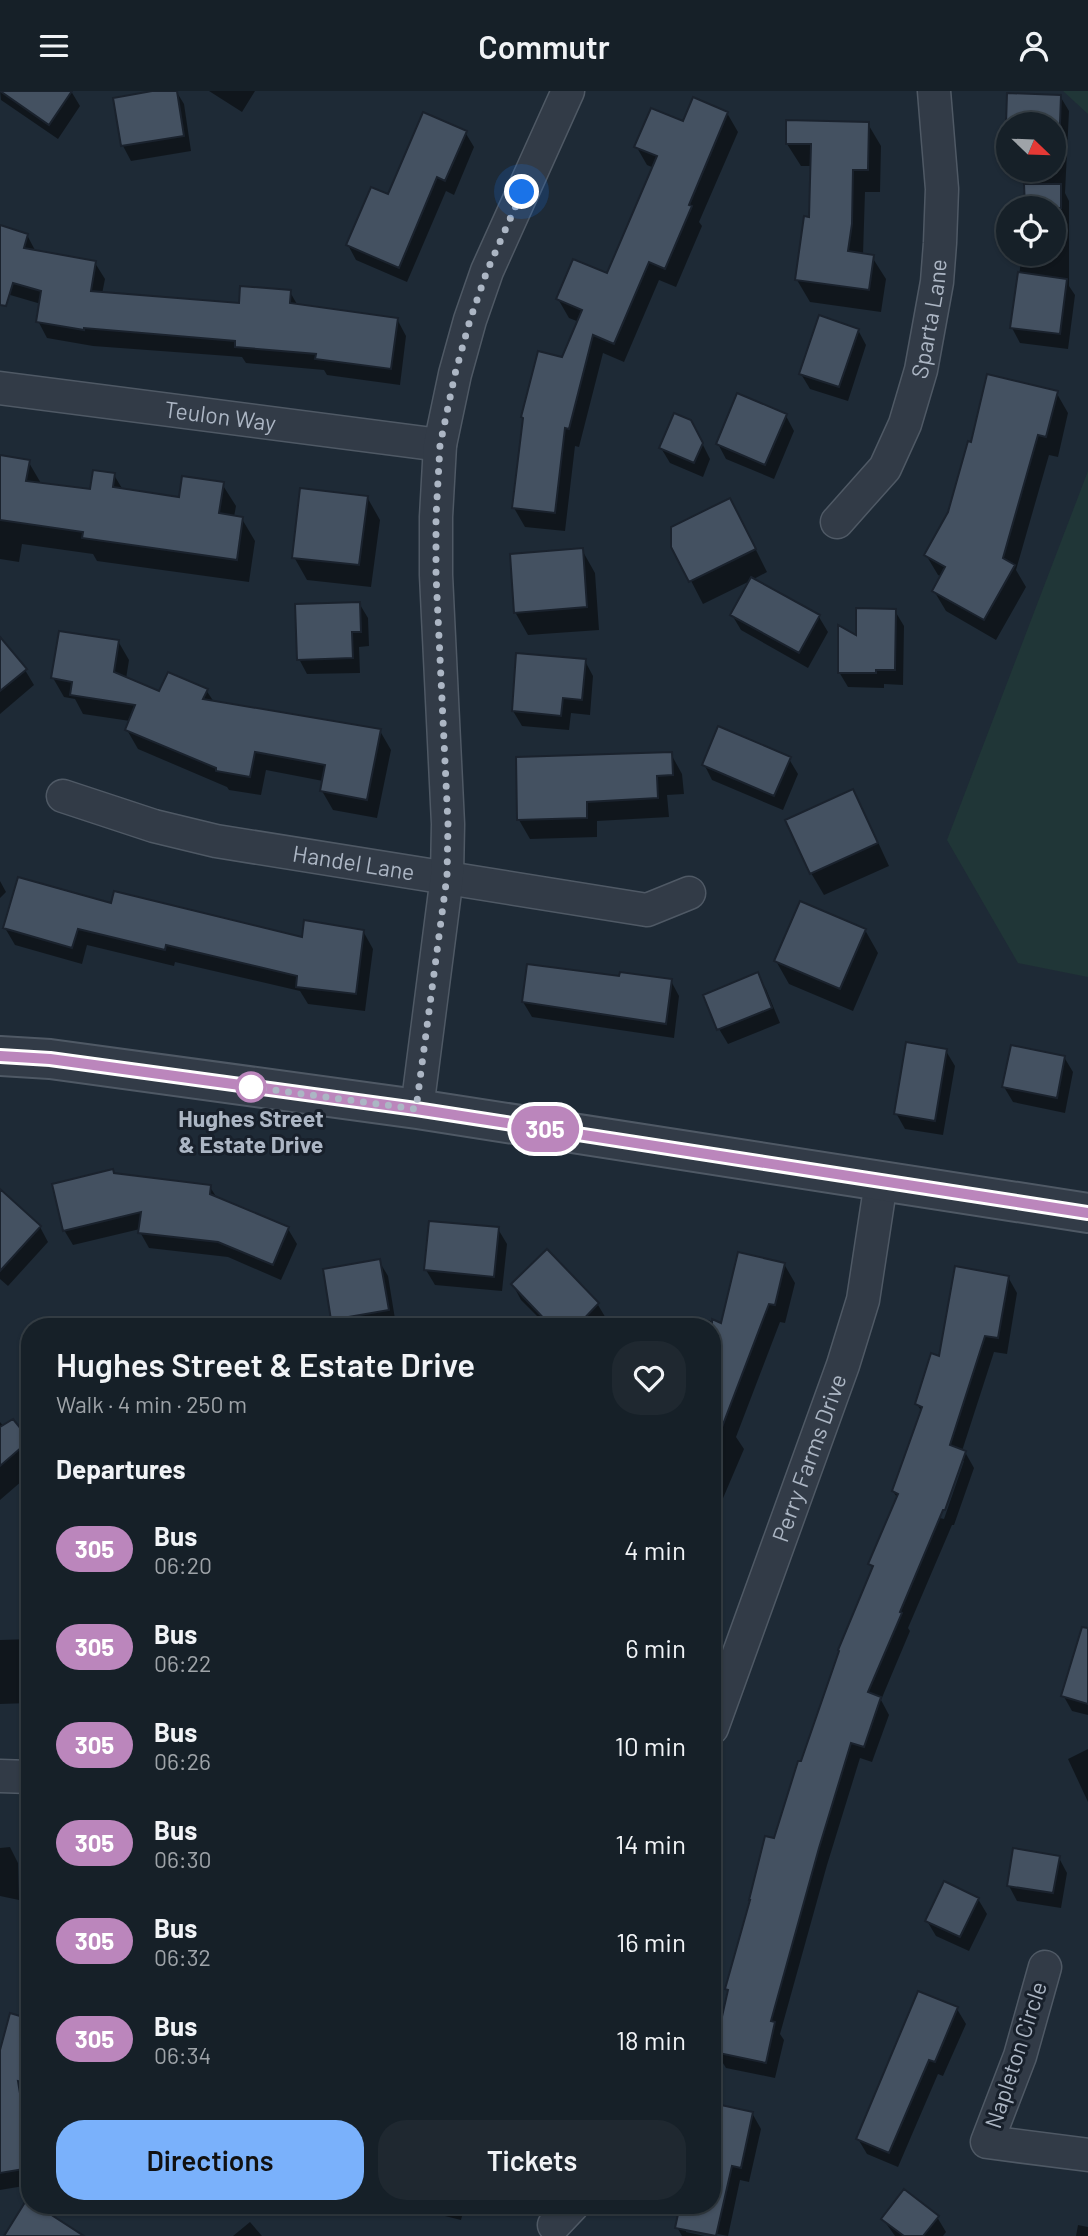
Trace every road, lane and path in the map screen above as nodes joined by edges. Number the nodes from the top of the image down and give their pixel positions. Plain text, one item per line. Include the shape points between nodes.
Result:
1 (569, 91) edge
2 (934, 91) edge
3 (0, 388) edge
4 (440, 445) junction
5 (837, 521) dead end
6 (63, 796) dead end
7 (447, 876) junction
8 (689, 893) dead end
9 (0, 1056) edge
10 (416, 1109) junction
11 (881, 1182) junction
12 (1088, 1213) edge
13 (726, 1650) edge
14 (721, 1678) edge
15 (0, 1776) edge
16 (21, 1777) edge
17 (1045, 1967) dead end
18 (1088, 2155) edge

1 - 4 street via 487,271 455,374
2 - 5 street, Sparta Lane via 942,189 940,243 921,370 905,424 885,468
3 - 4 street, Teulon Way
4 - 7 street via 436,575
6 - 7 street, Handel Lane via 216,841
7 - 8 street, Handel Lane via 647,910
7 - 10 street
9 - 10 street
10 - 11 street
11 - 12 street
11 - 13 street, Perry Farms Drive via 863,1300 843,1365 816,1444
13 - 14 street, Perry Farms Drive
15 - 16 street
17 - 18 street, Napleton Circle via 1020,2056 987,2142

